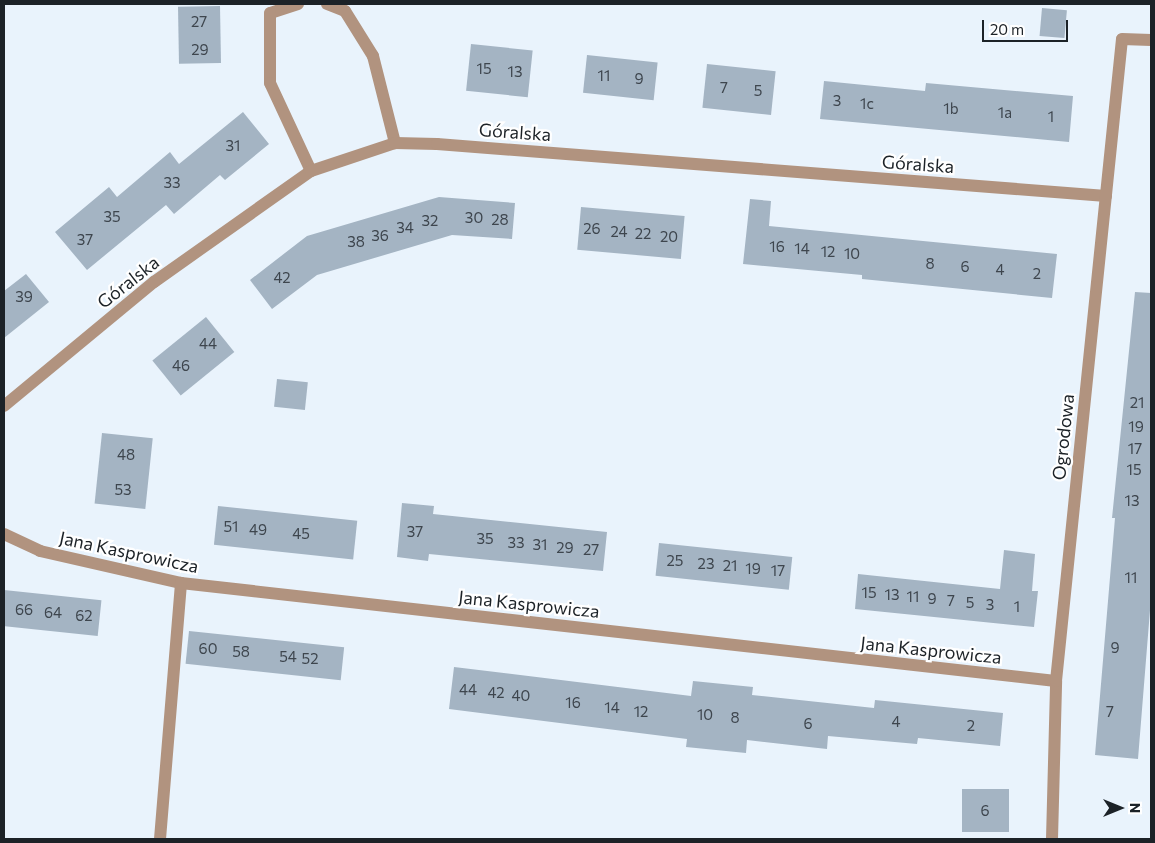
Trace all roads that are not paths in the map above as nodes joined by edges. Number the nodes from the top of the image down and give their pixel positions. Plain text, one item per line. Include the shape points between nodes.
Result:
1 (298, 4) edge
2 (328, 4) edge
3 (1151, 40) edge
4 (395, 142) junction
5 (310, 171) junction
6 (1106, 196) junction
7 (4, 406) edge
8 (4, 534) edge
9 (181, 583) junction
10 (1056, 681) junction
11 (160, 839) edge
12 (1052, 839) edge

1 - 5 street via 270,13 270,83
2 - 4 street via 345,11 372,56
3 - 6 street, Ogrodowa via 1122,39
4 - 5 street, Góralska
4 - 6 street, Góralska
5 - 7 street, Góralska via 154,282
6 - 10 street, Ogrodowa
8 - 9 street, Jana Kasprowicza via 40,551
9 - 10 street, Jana Kasprowicza
9 - 11 street
10 - 12 street, Ogrodowa

